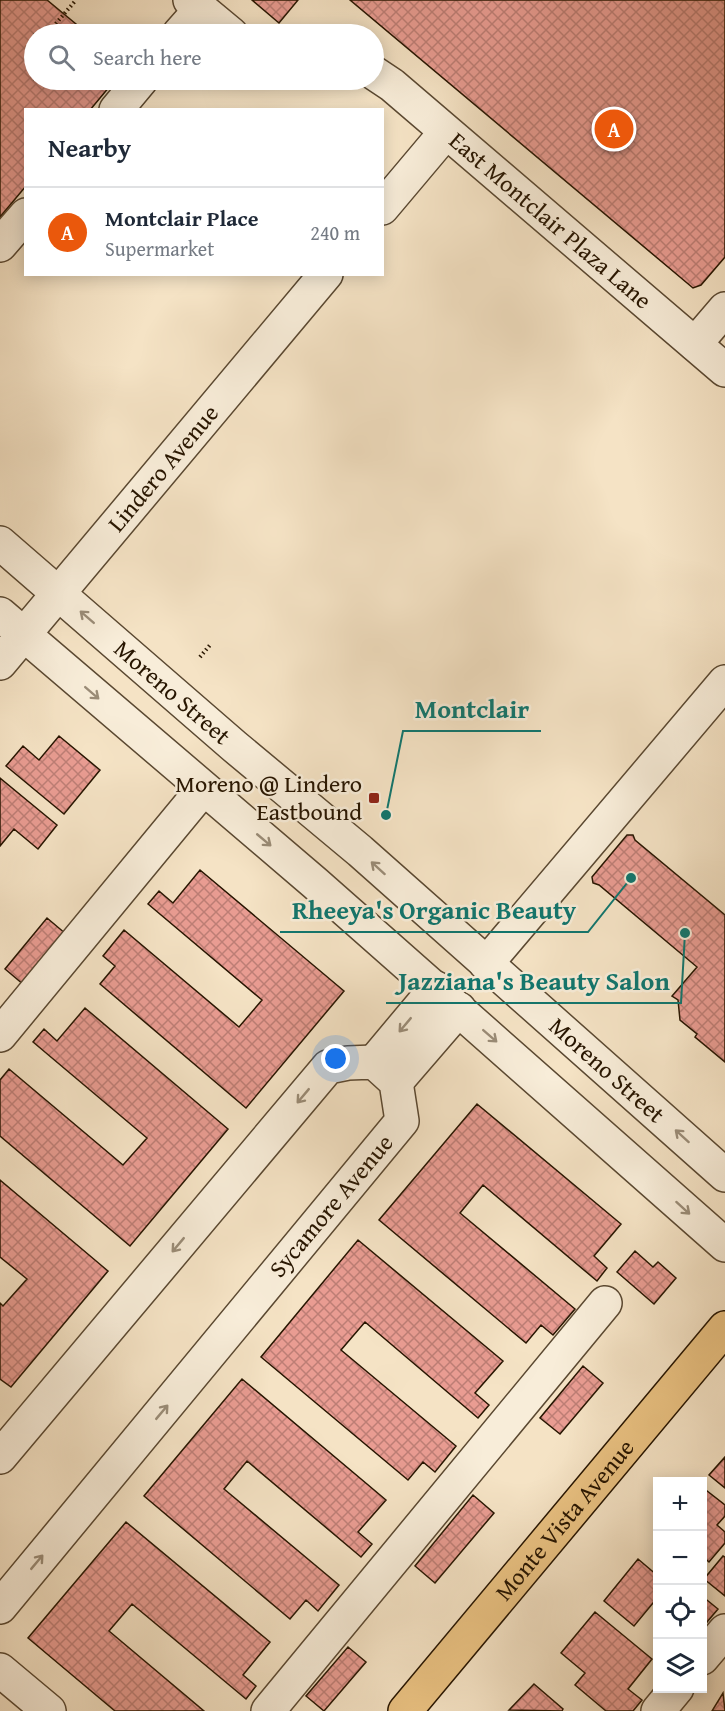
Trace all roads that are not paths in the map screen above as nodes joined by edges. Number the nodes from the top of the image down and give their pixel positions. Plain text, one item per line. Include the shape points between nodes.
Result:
1 (195, 5) edge
2 (185, 24) edge
3 (219, 24) edge
4 (384, 80) edge
5 (133, 90) edge
6 (118, 108) edge
7 (446, 132) junction
8 (384, 206) edge
9 (24, 217) edge
10 (0, 245) edge
11 (324, 276) edge
12 (725, 309) edge
13 (695, 344) junction
14 (725, 370) edge
15 (0, 543) edge
16 (59, 592) junction
17 (12, 624) edge
18 (0, 663) edge
19 (725, 681) edge
20 (203, 789) junction
21 (486, 964) junction
22 (448, 999) junction
23 (0, 1035) edge
24 (385, 1072) junction
25 (725, 1175) edge
26 (725, 1245) edge
27 (605, 1303) dead end
28 (725, 1328) edge
29 (0, 1456) edge
30 (0, 1607) edge
31 (725, 1631) edge
32 (707, 1652) edge
33 (0, 1670) edge
34 (674, 1693) edge
35 (49, 1711) edge
36 (268, 1711) edge
37 (405, 1711) edge
38 (658, 1711) edge

1 - 2 street
1 - 3 street
4 - 7 street, East Montclair Plaza Lane
5 - 6 street
7 - 8 street
7 - 13 street, East Montclair Plaza Lane
9 - 10 street
11 - 16 street, Lindero Avenue
12 - 13 street
13 - 14 street, East Montclair Plaza Lane
15 - 16 street, Moreno Street
16 - 17 street, Lindero Avenue
21 -> 16 street, Moreno Street
17 - 18 street, Lindero Avenue
17 -> 20 street
19 - 21 street
20 -> 22 street
20 - 23 street
25 -> 21 street, Moreno Street
22 - 24 street
22 -> 26 street
24 -> 29 street via 348,1063 328,1067
30 -> 24 street, Sycamore Avenue via 402,1121
27 - 36 street
28 - 37 main road, Monte Vista Avenue
31 - 32 street
33 - 35 street
34 - 38 street

